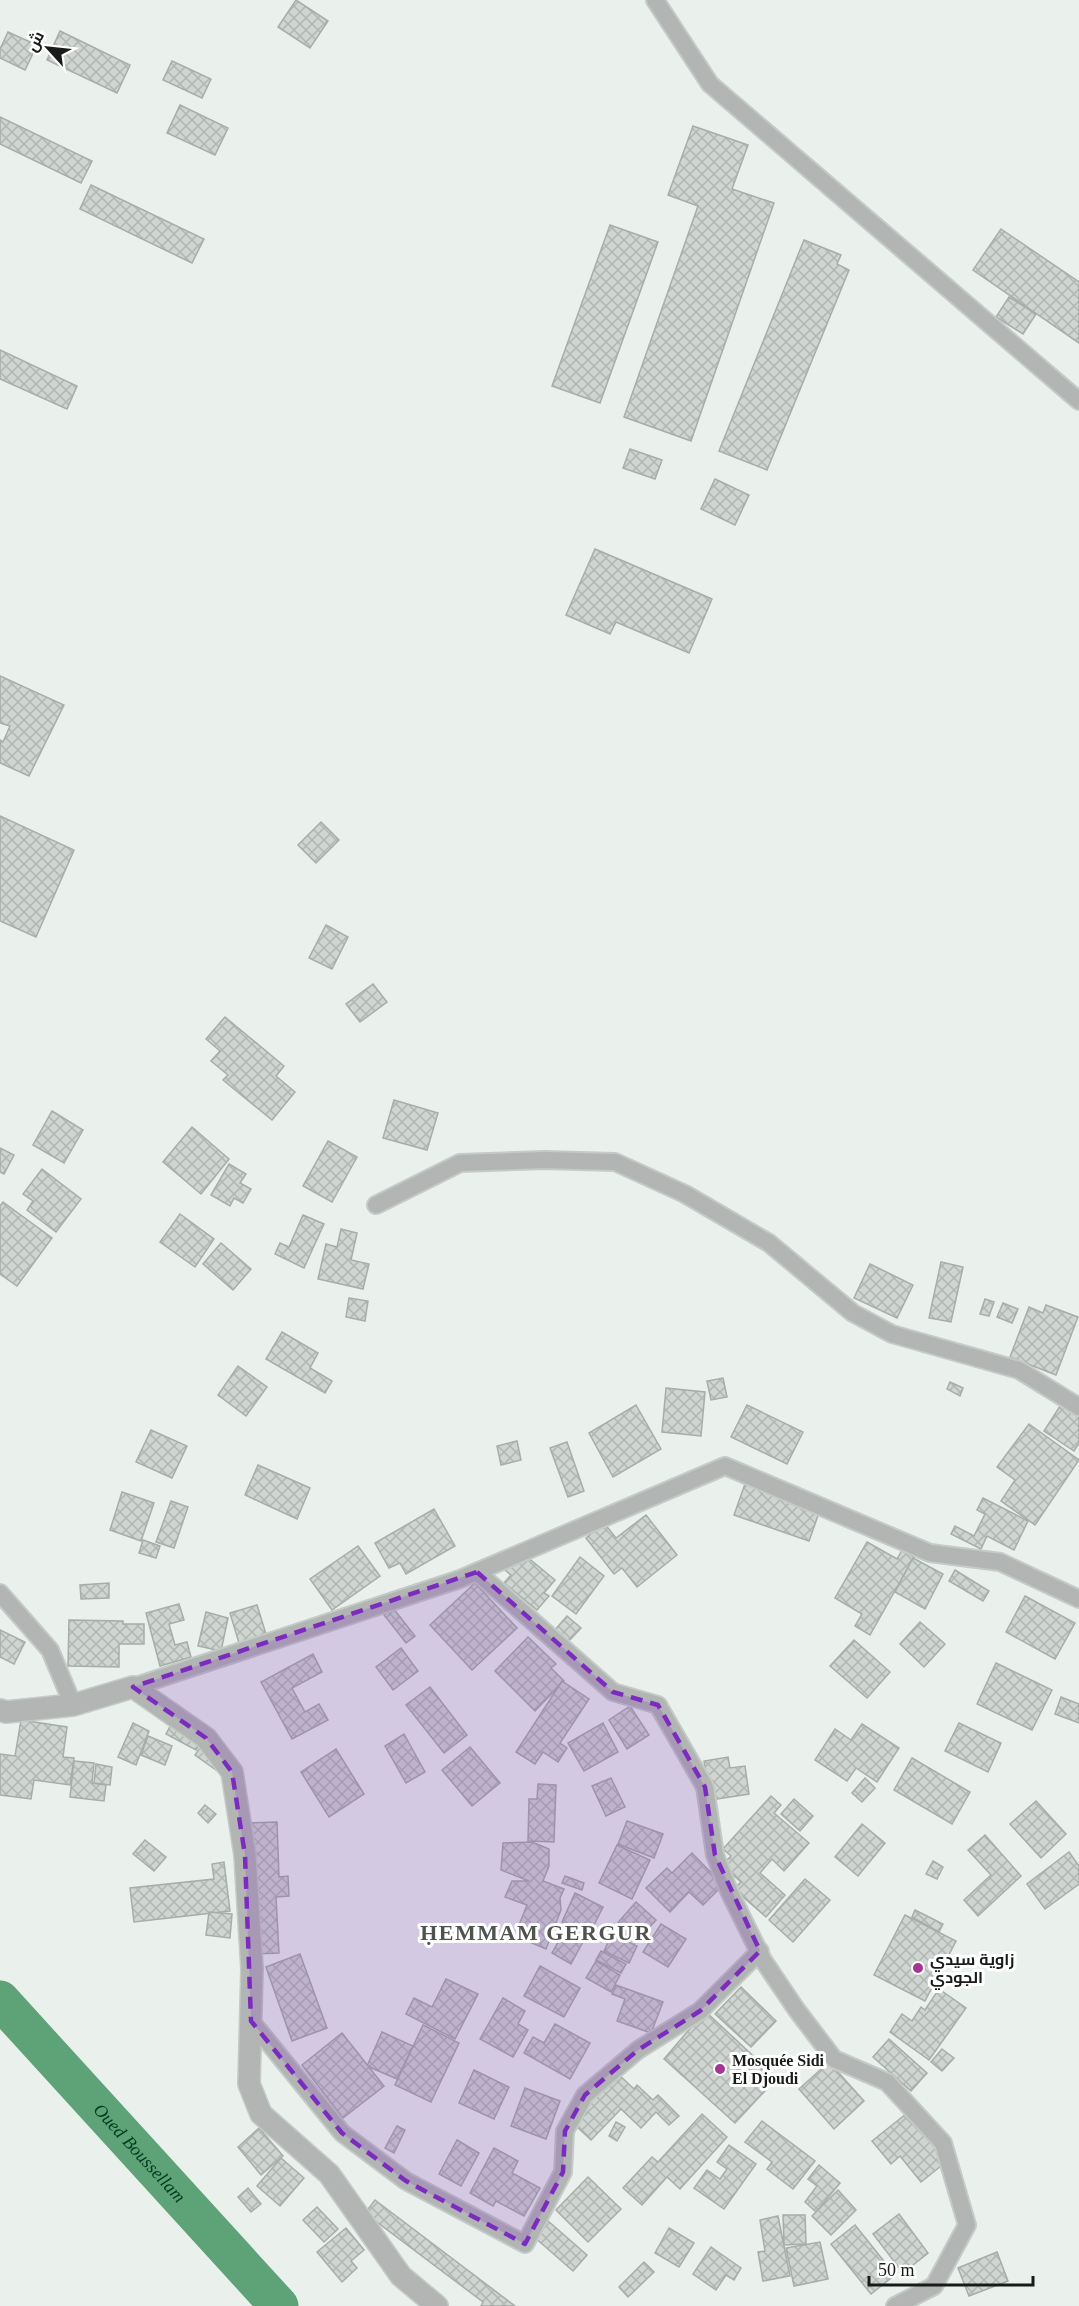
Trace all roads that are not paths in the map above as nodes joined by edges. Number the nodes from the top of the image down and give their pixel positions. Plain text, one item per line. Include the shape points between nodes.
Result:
1 (655, 0) edge
2 (1079, 401) edge
3 (376, 1205) dead end
4 (1079, 1407) edge
5 (477, 1572) junction
6 (0, 1593) edge
7 (1079, 1599) edge
8 (133, 1688) junction
9 (73, 1705) junction
10 (0, 1710) edge
11 (759, 1951) junction
12 (251, 2021) junction
13 (437, 2306) edge
14 (895, 2306) edge

1 - 2 street via 710,84
3 - 4 street via 460,1163 615,1162 685,1194 769,1242 853,1313 892,1334 1019,1370
5 - 7 street via 725,1466 930,1553 1000,1562
5 - 8 street
5 - 11 street via 613,1692 658,1705 705,1787 715,1855
6 - 9 street via 50,1650
8 - 9 street
8 - 12 street via 206,1738 232,1772 245,1855
9 - 10 street
11 - 12 street via 700,2011 638,2050 585,2095 565,2132 563,2172 525,2244 406,2181 342,2133
11 - 14 street via 834,2059 887,2082 944,2143 967,2225 934,2286
12 - 13 street via 249,2084 261,2114 328,2174 401,2276

